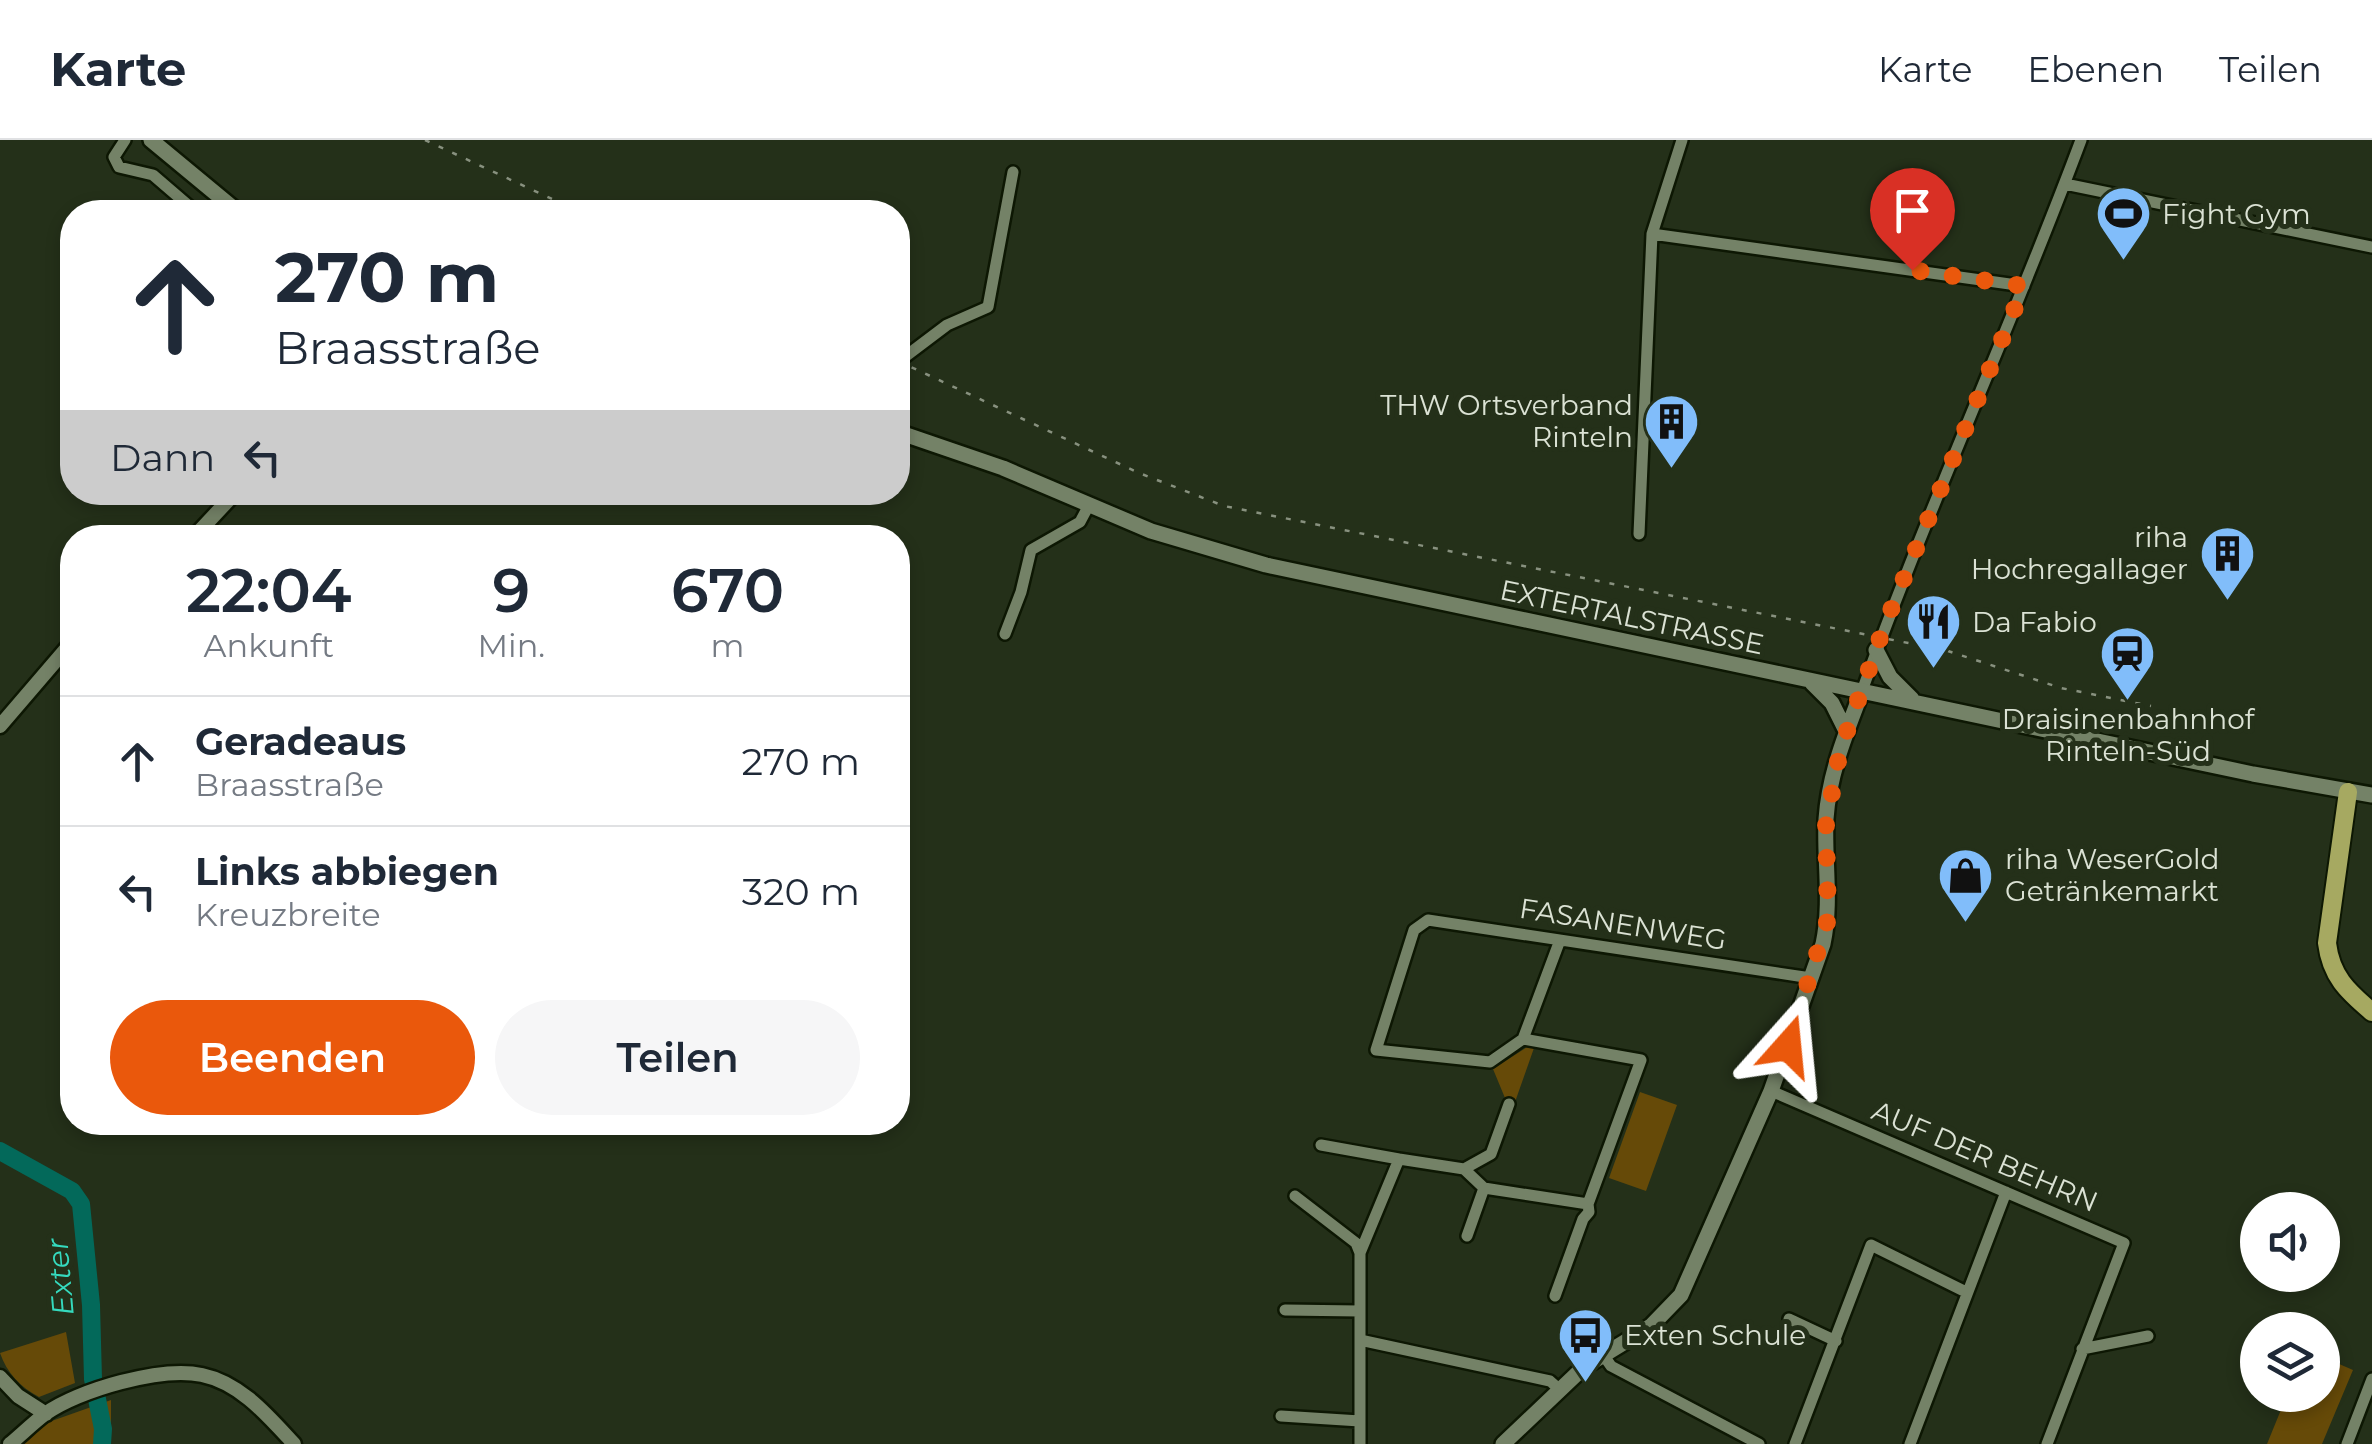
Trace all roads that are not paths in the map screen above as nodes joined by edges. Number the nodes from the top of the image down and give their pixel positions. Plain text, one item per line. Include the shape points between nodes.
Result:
1 (125, 140) edge
2 (150, 140) edge
3 (1682, 140) edge
4 (2081, 140) edge
5 (1013, 172) dead end
6 (2064, 184) junction
7 (182, 200) edge
8 (223, 200) edge
9 (1652, 234) junction
10 (2372, 247) edge
11 (2024, 286) junction
12 (910, 353) edge
13 (910, 436) edge
14 (224, 505) edge
15 (1089, 505) junction
16 (205, 525) edge
17 (1639, 534) dead end
18 (1005, 634) dead end
19 (1876, 650) junction
20 (60, 656) edge
21 (1809, 681) junction
22 (1862, 691) junction
23 (1915, 702) junction
24 (0, 726) edge
25 (1846, 731) junction
26 (2348, 792) junction
27 (2372, 794) edge
28 (1560, 940) junction
29 (1811, 978) junction
30 (2370, 1009) edge
31 (1523, 1040) junction
32 (1772, 1091) junction
33 (1509, 1104) dead end
34 (1321, 1145) dead end
35 (1399, 1159) junction
36 (1464, 1169) junction
37 (1484, 1188) junction
38 (2006, 1192) junction
39 (1296, 1196) dead end
40 (1588, 1204) junction
41 (1467, 1236) dead end
42 (1360, 1253) junction
43 (1966, 1292) junction
44 (1555, 1296) dead end
45 (1285, 1310) dead end
46 (1359, 1311) junction
47 (1789, 1319) dead end
48 (2148, 1336) dead end
49 (1360, 1340) junction
50 (1836, 1341) junction
51 (2082, 1350) junction
52 (1604, 1356) junction
53 (0, 1377) edge
54 (2372, 1379) edge
55 (1559, 1389) junction
56 (46, 1414) junction
57 (1281, 1416) dead end
58 (1360, 1421) junction
59 (10, 1444) edge
60 (294, 1444) edge
61 (1360, 1444) edge
62 (1503, 1444) edge
63 (1759, 1444) edge
64 (1795, 1444) edge
65 (1910, 1444) edge
66 (2047, 1444) edge
67 (2347, 1444) edge

1 - 7 street via 114,158 119,167 153,175
2 - 8 main road
3 - 9 street
4 - 6 street
5 - 12 street via 988,307
6 - 10 street
6 - 11 street
9 - 11 street
9 - 17 street
11 - 19 street
13 - 15 main road, EXTERTALSTRASSE
14 - 16 street
15 - 18 street via 1080,522 1031,550
15 - 21 main road, EXTERTALSTRASSE via 1266,565
19 - 22 street
19 - 23 main road
20 - 24 street
21 - 22 main road, EXTERTALSTRASSE
21 - 25 main road via 1832,703
22 - 23 main road, EXTERTALSTRASSE
22 - 25 main road
23 - 26 main road, EXTERTALSTRASSE
25 - 29 main road via 1828,799 1828,919
26 - 27 main road, EXTERTALSTRASSE
26 - 30 main road via 2327,943 2339,982
28 - 29 street, FASANENWEG
28 - 31 street
28 - 31 street, FASANENWEG via 1428,920 1414,930 1376,1050 1490,1062
29 - 32 main road
31 - 40 street via 1641,1060
32 - 38 street, AUF DER BEHRN
32 - 52 main road via 1681,1295 1651,1326
33 - 36 street via 1491,1154
34 - 35 street
35 - 36 street
35 - 42 street
36 - 37 street
37 - 40 street
37 - 41 street
38 - 43 street
38 - 51 street, AUF DER BEHRN via 2124,1243
39 - 42 street via 1356,1242
40 - 44 street
42 - 46 street
43 - 50 street via 1870,1245
43 - 65 street
45 - 46 street
46 - 49 street
47 - 50 street
48 - 51 street
49 - 55 street via 1550,1381
49 - 58 street
50 - 64 street
51 - 66 street
52 - 55 main road
52 - 63 street via 1611,1366
53 - 56 street
54 - 67 street
55 - 62 main road
56 - 59 street
56 - 60 street via 110,1388 172,1374 202,1375 250,1400
57 - 58 street
58 - 61 street

